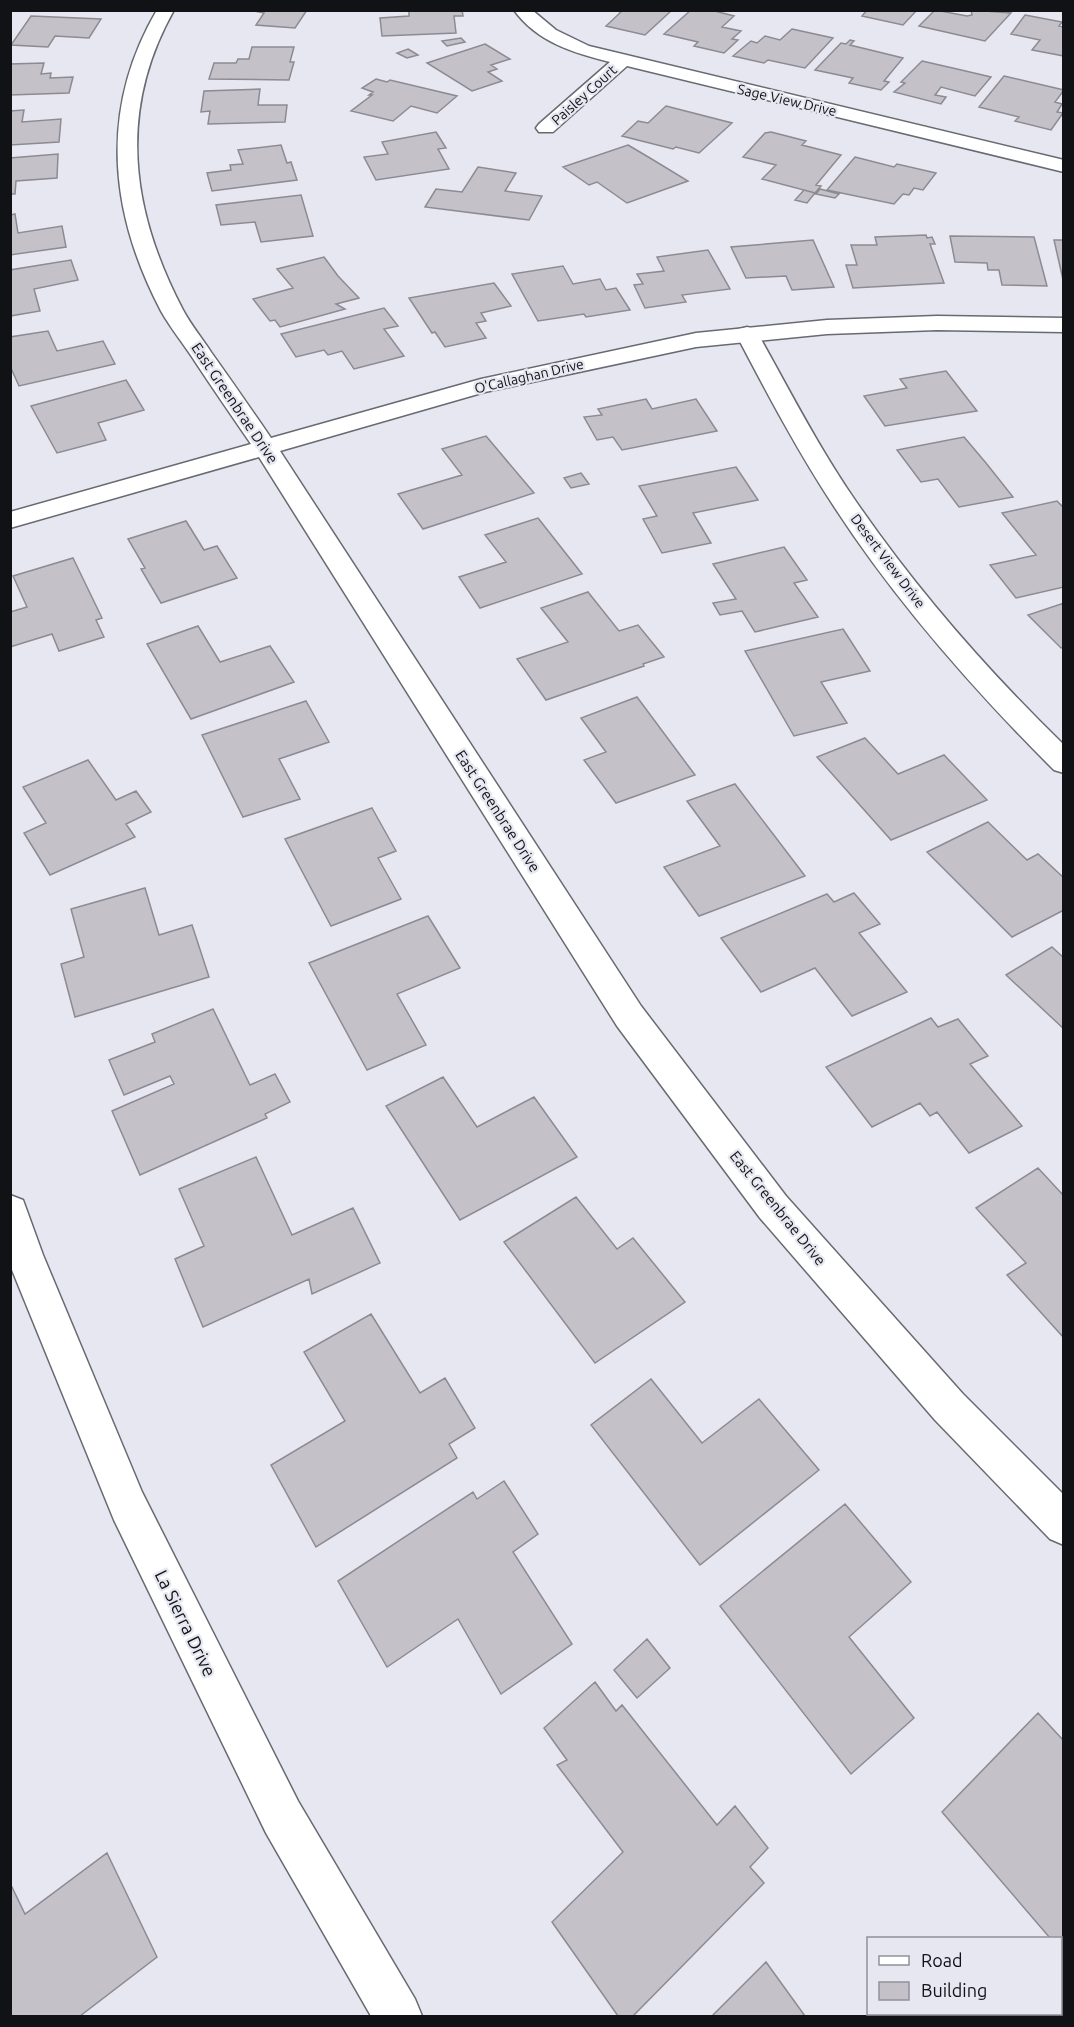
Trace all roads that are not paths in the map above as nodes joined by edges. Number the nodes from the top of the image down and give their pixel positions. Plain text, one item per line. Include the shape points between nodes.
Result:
1 (166, 10) edge
2 (522, 10) edge
3 (622, 61) junction
4 (546, 128) dead end
5 (1064, 166) edge
6 (1064, 325) edge
7 (747, 334) junction
8 (266, 448) junction
9 (10, 520) edge
10 (1064, 763) edge
11 (10, 1211) edge
12 (1064, 1525) edge
13 (398, 2016) edge

1 - 8 street, East Greenbrae Drive via 139,68 129,108 126,153 132,206 150,262 173,312
2 - 3 street, Sage View Drive via 535,25 557,39
3 - 4 street, Paisley Court
3 - 5 street, Sage View Drive
6 - 7 street, O'Callaghan Drive via 937,323
7 - 8 street, O'Callaghan Drive via 481,386
7 - 10 street, Desert View Drive via 853,515 919,604 1007,706
8 - 9 street, O'Callaghan Drive
8 - 12 street, East Greenbrae Drive via 628,1016 773,1207 949,1407
11 - 13 street, La Sierra Drive via 128,1506 282,1817

